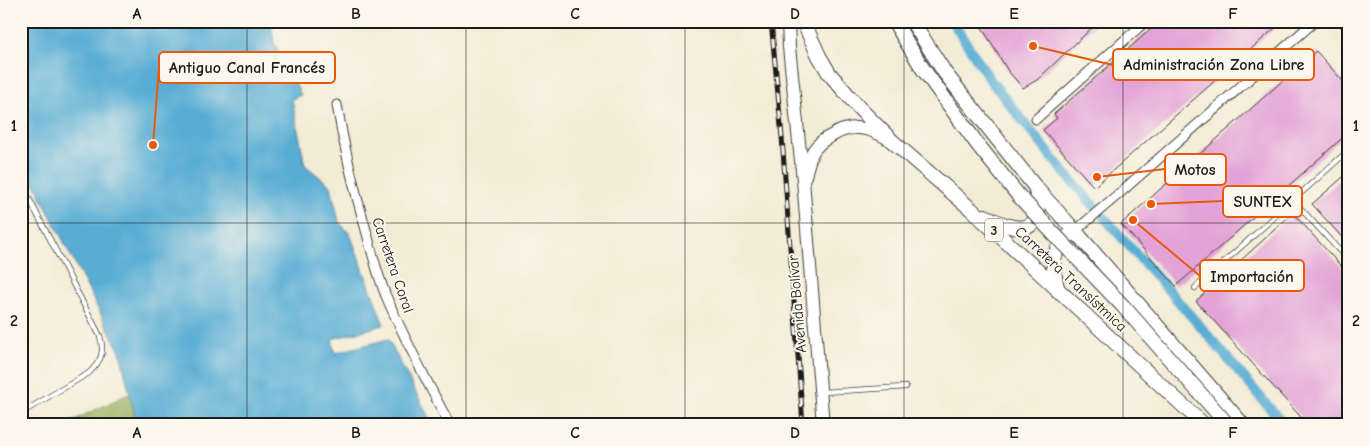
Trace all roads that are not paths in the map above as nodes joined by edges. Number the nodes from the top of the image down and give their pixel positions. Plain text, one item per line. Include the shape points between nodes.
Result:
1 (788, 21) edge
2 (804, 21) edge
3 (894, 21) edge
4 (912, 21) edge
5 (1146, 21) edge
6 (1316, 21) edge
7 (1339, 21) edge
8 (1349, 32) edge
9 (336, 105) dead end
10 (1036, 119) dead end
11 (891, 140) junction
12 (1349, 150) edge
13 (803, 180) junction
14 (21, 183) edge
15 (1036, 188) junction
16 (1293, 200) junction
17 (971, 209) junction
18 (1075, 231) junction
19 (1349, 261) edge
20 (1195, 288) dead end
21 (1058, 290) junction
22 (906, 387) dead end
23 (821, 392) junction
24 (21, 413) edge
25 (450, 425) edge
26 (823, 425) edge
27 (1204, 425) edge
28 (1228, 425) edge
29 (1243, 425) edge

1 - 13 main road, Avenida Bolívar
2 - 11 main road, Carretera Transístmica / 3 via 829,73
3 - 28 main road, Carretera Transístmica, bridge via 922,69 1018,195 1123,306
4 - 15 main road via 945,72
5 - 10 street
6 - 18 street
7 - 8 lane
9 - 25 street, Carretera Coral via 376,267 411,351
11 - 13 main road, Avenida Bolívar via 874,130 842,129 821,141 812,154
11 - 17 main road, Carretera Transístmica / 3
12 - 16 lane
13 - 23 main road, Avenida Bolívar
14 - 24 lane via 102,345 98,365 89,374
15 - 17 main road via 1037,214 1027,227 1001,225
15 - 18 main road
16 - 19 lane
16 - 20 lane
17 - 21 main road, Carretera Transístmica / 3
18 - 21 main road via 1062,242 1053,261
18 - 29 main road
21 - 27 main road, Carretera Transístmica / 3
22 - 23 lane
23 - 26 main road, Avenida Bolívar

